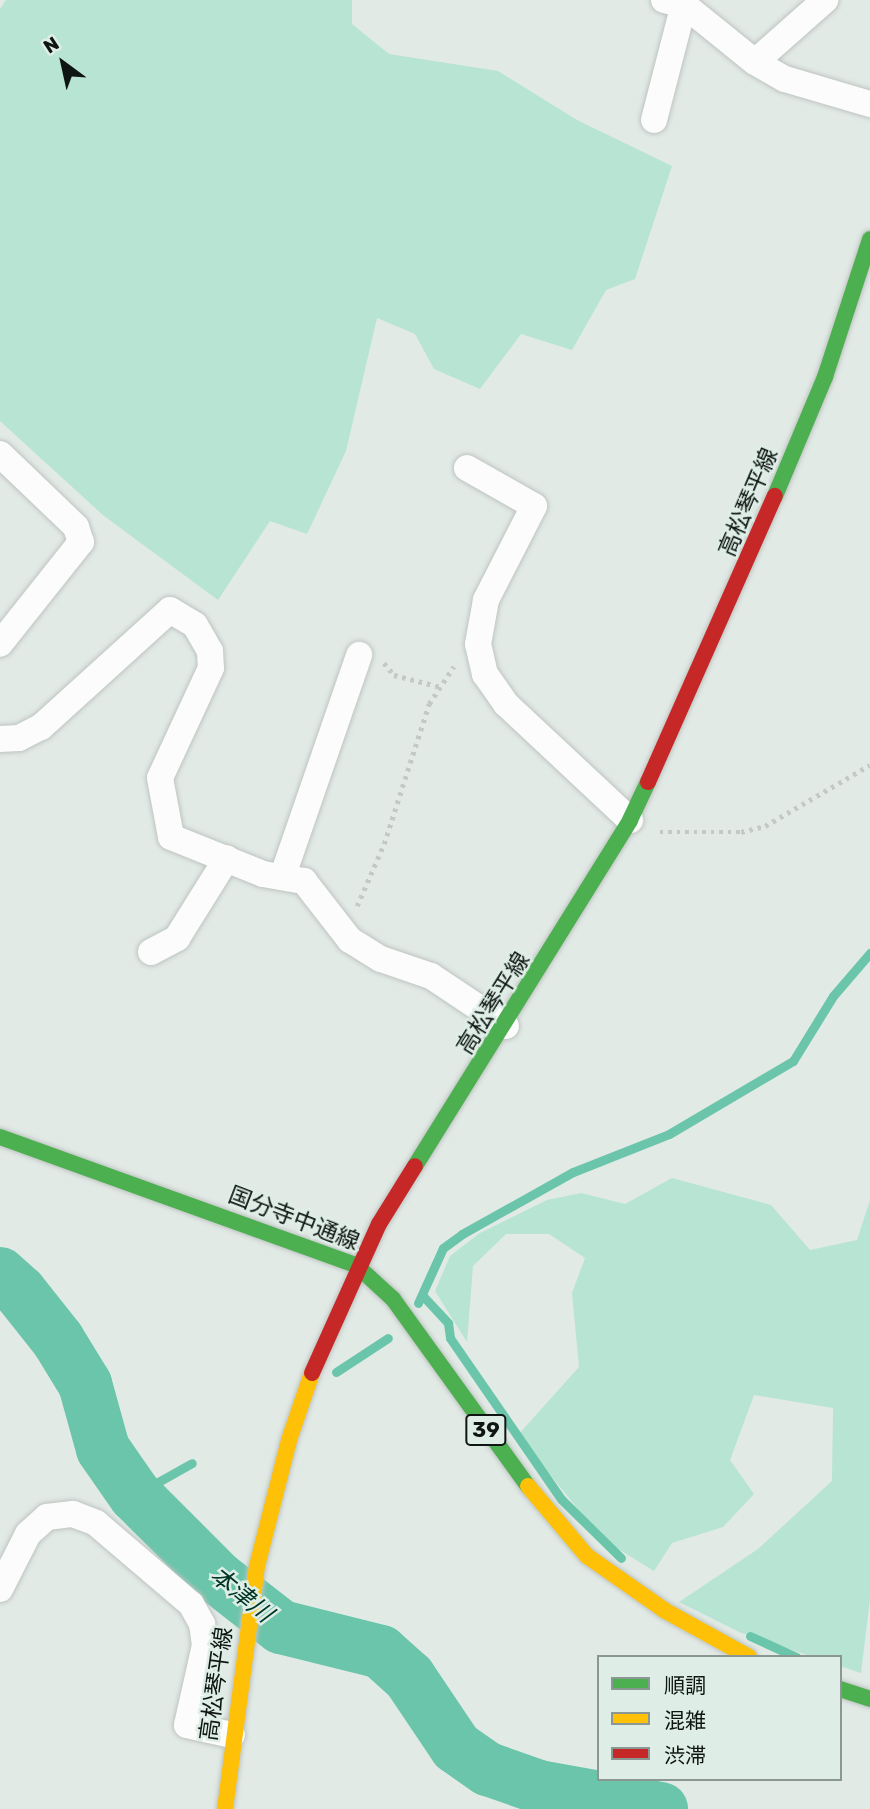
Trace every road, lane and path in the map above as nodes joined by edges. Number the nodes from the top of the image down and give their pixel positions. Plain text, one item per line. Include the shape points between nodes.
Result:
1 (825, 0) edge
2 (677, 1) edge
3 (755, 62) junction
4 (870, 104) edge
5 (654, 120) dead end
6 (870, 239) edge
7 (0, 454) edge
8 (467, 468) dead end
9 (0, 644) edge
10 (359, 655) joint
11 (457, 660) dead end
12 (441, 687) junction
13 (0, 739) edge
14 (870, 765) edge
15 (630, 820) junction
16 (227, 858) junction
17 (283, 875) junction
18 (340, 930) junction
19 (151, 952) dead end
20 (506, 1026) junction
21 (0, 1137) edge
22 (356, 1265) junction
23 (0, 1589) edge
24 (745, 1655) edge
25 (842, 1690) edge
26 (870, 1699) edge
27 (232, 1735) junction
28 (225, 1809) edge

1 - 3 street
2 - 3 street
2 - 5 street
3 - 4 street via 785,79
6 - 15 main road, 高松琴平線 via 825,377 731,602
7 - 9 street via 76,527 81,542
8 - 15 street via 534,506 486,600 478,644 485,674 516,713
10 - 12 path via 373,650 394,675
10 - 17 street
11 - 12 path
12 - 18 path via 429,704 363,898
13 - 16 street via 19,738 41,727 170,610 195,625 210,650 211,668 160,778 171,836
14 - 15 path via 765,826 741,832 667,835
15 - 20 main road, 高松琴平線
16 - 17 street via 264,874
16 - 19 street via 177,938
17 - 18 street via 312,886
18 - 20 street via 381,959 431,976
20 - 22 main road, 高松琴平線
21 - 22 main road, 国分寺中通線 / 39
22 - 24 main road, 国分寺中通線 / 39 via 393,1298 551,1518 587,1556 675,1617
22 - 27 main road, 高松琴平線 via 310,1376 257,1566
23 - 27 street via 28,1534 47,1517 73,1514 96,1523 191,1604 202,1624 205,1645 187,1725
25 - 26 main road
27 - 28 main road, 高松琴平線

